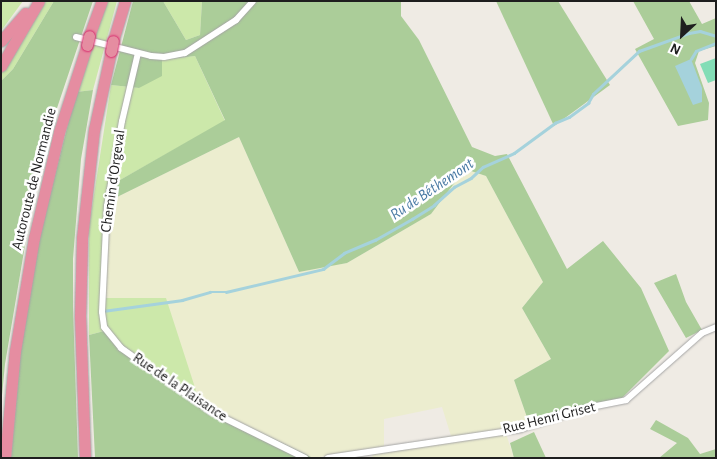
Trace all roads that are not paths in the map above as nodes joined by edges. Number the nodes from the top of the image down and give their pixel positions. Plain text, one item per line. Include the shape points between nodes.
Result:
1 (34, 1) edge
2 (39, 1) edge
3 (102, 1) edge
4 (124, 1) edge
5 (253, 1) edge
6 (76, 38) dead end
7 (1, 41) edge
8 (138, 53) junction
9 (1, 66) edge
10 (102, 312) joint
11 (716, 328) edge
12 (5, 458) edge
13 (85, 458) edge
14 (304, 458) edge
15 (328, 458) edge

1 - 7 highway
2 - 9 highway
3 - 12 highway, Autoroute de Normandie via 59,132 34,238 16,351
4 - 13 highway via 94,130 82,238 80,317
5 - 8 street via 236,20 185,53 164,57
6 - 8 street
8 - 10 street, Chemin d'Orgeval via 107,206
10 - 14 street, Rue de la Plaisance via 104,327 121,348 210,410
11 - 15 street, Rue Henri Griset via 702,333 626,400 591,407 521,429

